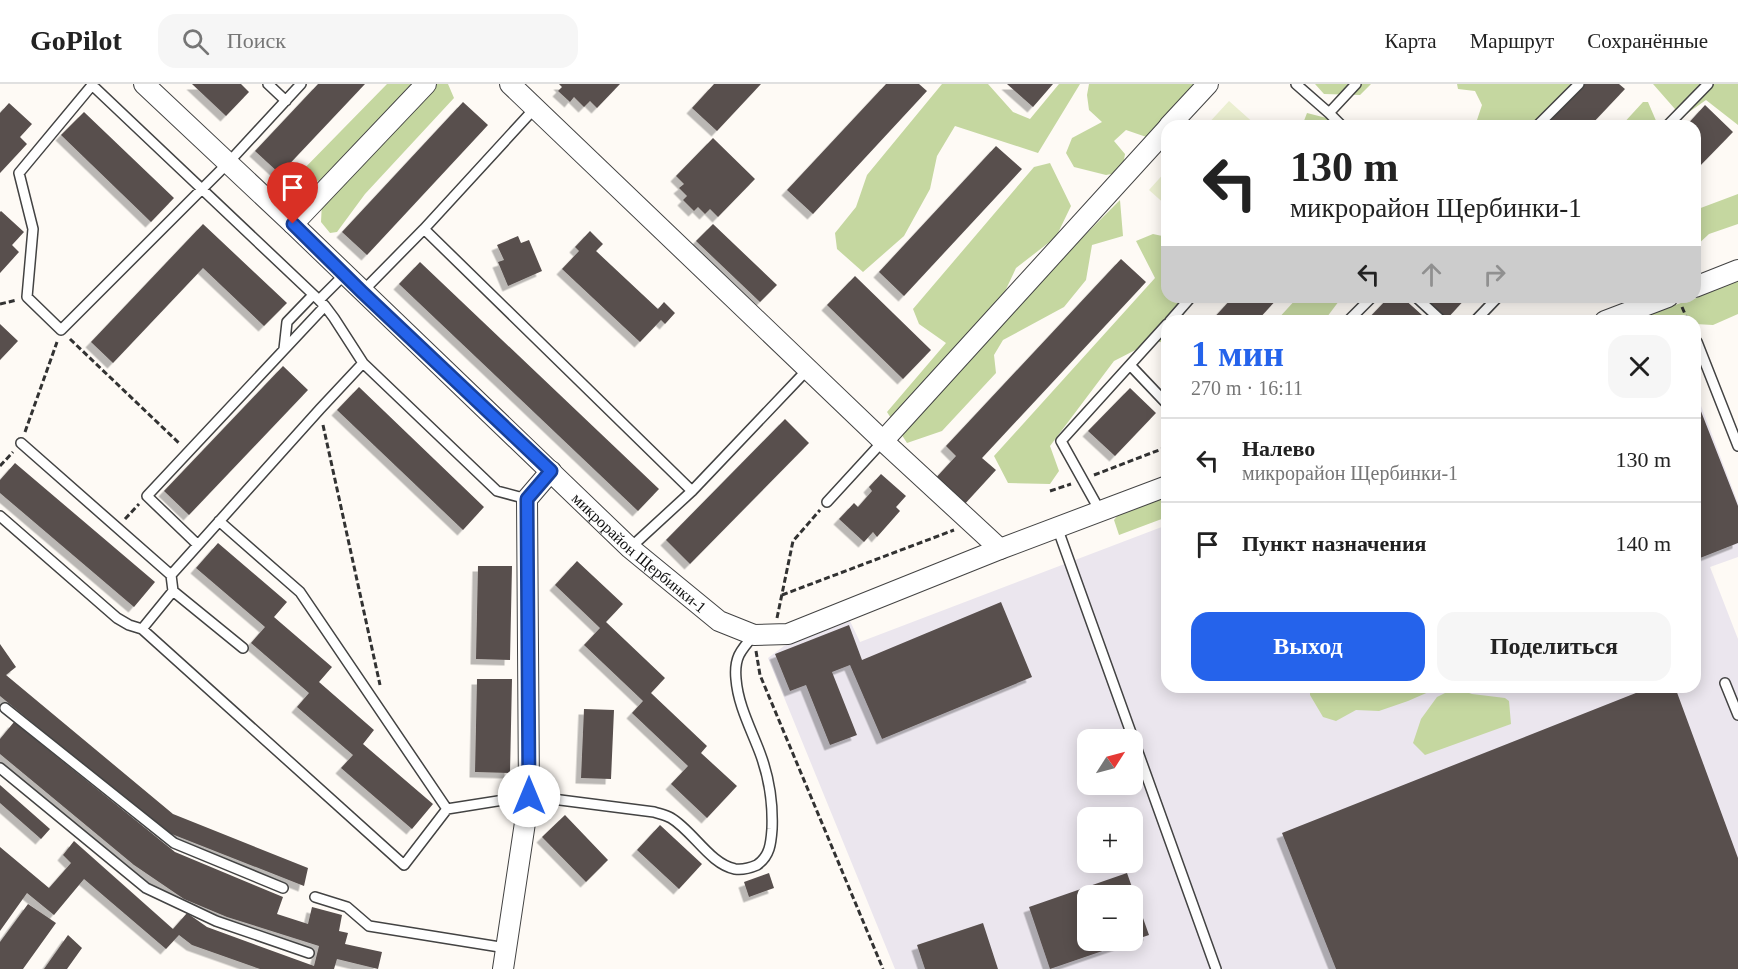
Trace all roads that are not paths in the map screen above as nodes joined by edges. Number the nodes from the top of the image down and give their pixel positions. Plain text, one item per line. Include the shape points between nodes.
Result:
1 (144, 84) edge
2 (268, 84) edge
3 (301, 84) edge
4 (426, 84) edge
5 (510, 84) edge
6 (1208, 84) edge
7 (1296, 84) edge
8 (1356, 84) edge
9 (1579, 84) edge
10 (1708, 84) edge
11 (92, 85) edge
12 (286, 101) junction
13 (535, 108) junction
14 (1329, 113) junction
15 (1175, 120) edge
16 (1336, 120) edge
17 (1543, 120) edge
18 (1672, 120) edge
19 (1161, 135) edge
20 (228, 163) junction
21 (202, 189) junction
22 (293, 224) junction
23 (424, 229) junction
24 (1738, 270) edge
25 (344, 275) junction
26 (1701, 285) edge
27 (362, 292) junction
28 (319, 300) junction
29 (1186, 303) edge
30 (1366, 303) edge
31 (1422, 303) edge
32 (1492, 303) edge
33 (1652, 303) edge
34 (1175, 315) edge
35 (1354, 315) edge
36 (1436, 315) edge
37 (1481, 315) edge
38 (1621, 315) edge
39 (1161, 331) edge
40 (284, 349) junction
41 (1701, 352) edge
42 (363, 363) junction
43 (1130, 365) junction
44 (808, 369) junction
45 (1161, 398) edge
46 (883, 441) junction
47 (21, 443) road end
48 (1738, 446) edge
49 (551, 471) junction
50 (1161, 488) edge
51 (692, 491) junction
52 (527, 499) junction
53 (827, 502) road end
54 (1100, 511) junction
55 (0, 516) edge
56 (219, 521) junction
57 (1057, 527) junction
58 (198, 545) junction
59 (630, 548) junction
60 (1000, 549) junction
61 (171, 574) junction
62 (173, 591) junction
63 (142, 628) junction
64 (753, 635) junction
65 (243, 648) dead end
66 (1725, 683) dead end
67 (2, 709) edge
68 (1738, 715) edge
69 (0, 768) edge
70 (529, 796) junction
71 (447, 809) junction
72 (283, 888) dead end
73 (315, 897) dead end
74 (506, 948) junction
75 (309, 953) dead end
76 (502, 969) edge
77 (1216, 969) edge

1 - 20 street, микрорайон Щербинки-1
2 - 12 lane
3 - 12 lane
4 - 22 street
5 - 13 street
6 - 15 street
7 - 14 lane
8 - 14 lane
9 - 17 lane
10 - 18 lane
11 - 21 lane
11 - 21 lane via 19,173 33,230 27,297 61,330
12 - 20 lane
13 - 23 lane
13 - 44 street
14 - 16 lane
19 - 46 street
20 - 21 lane
20 - 22 street, микрорайон Щербинки-1
21 - 28 lane
22 - 25 street, микрорайон Щербинки-1
23 - 27 lane
23 - 51 lane
24 - 26 street
25 - 27 street, микрорайон Щербинки-1
25 - 28 lane
27 - 49 street, микрорайон Щербинки-1
28 - 40 lane
28 - 40 lane via 287,322
28 - 42 lane
29 - 34 lane
30 - 35 lane
31 - 36 lane
32 - 37 lane
33 - 38 street
39 - 43 lane
40 - 58 lane via 147,496
41 - 48 lane
42 - 52 lane via 497,491
42 - 56 lane
43 - 45 lane
43 - 54 lane via 1061,441
44 - 46 street
44 - 51 lane
46 - 53 lane
46 - 60 street
47 - 61 lane
49 - 52 street
49 - 59 street, микрорайон Щербинки-1
50 - 54 street
51 - 59 lane
52 - 70 street
54 - 57 street
55 - 63 lane via 117,618
56 - 58 lane
56 - 71 lane via 300,592
57 - 60 street
57 - 77 lane
58 - 61 lane
59 - 64 street, микрорайон Щербинки-1 via 719,621
60 - 64 street via 788,634
61 - 62 lane
62 - 63 lane
62 - 65 lane
63 - 71 lane via 404,865
64 - 70 lane via 737,657 736,679 770,795 771,845 761,862 752,867 727,867 663,814
66 - 68 lane
67 - 72 lane via 174,843
69 - 75 lane via 146,888 216,921
70 - 71 lane
70 - 74 street
73 - 74 lane via 347,907 369,926
74 - 76 street

